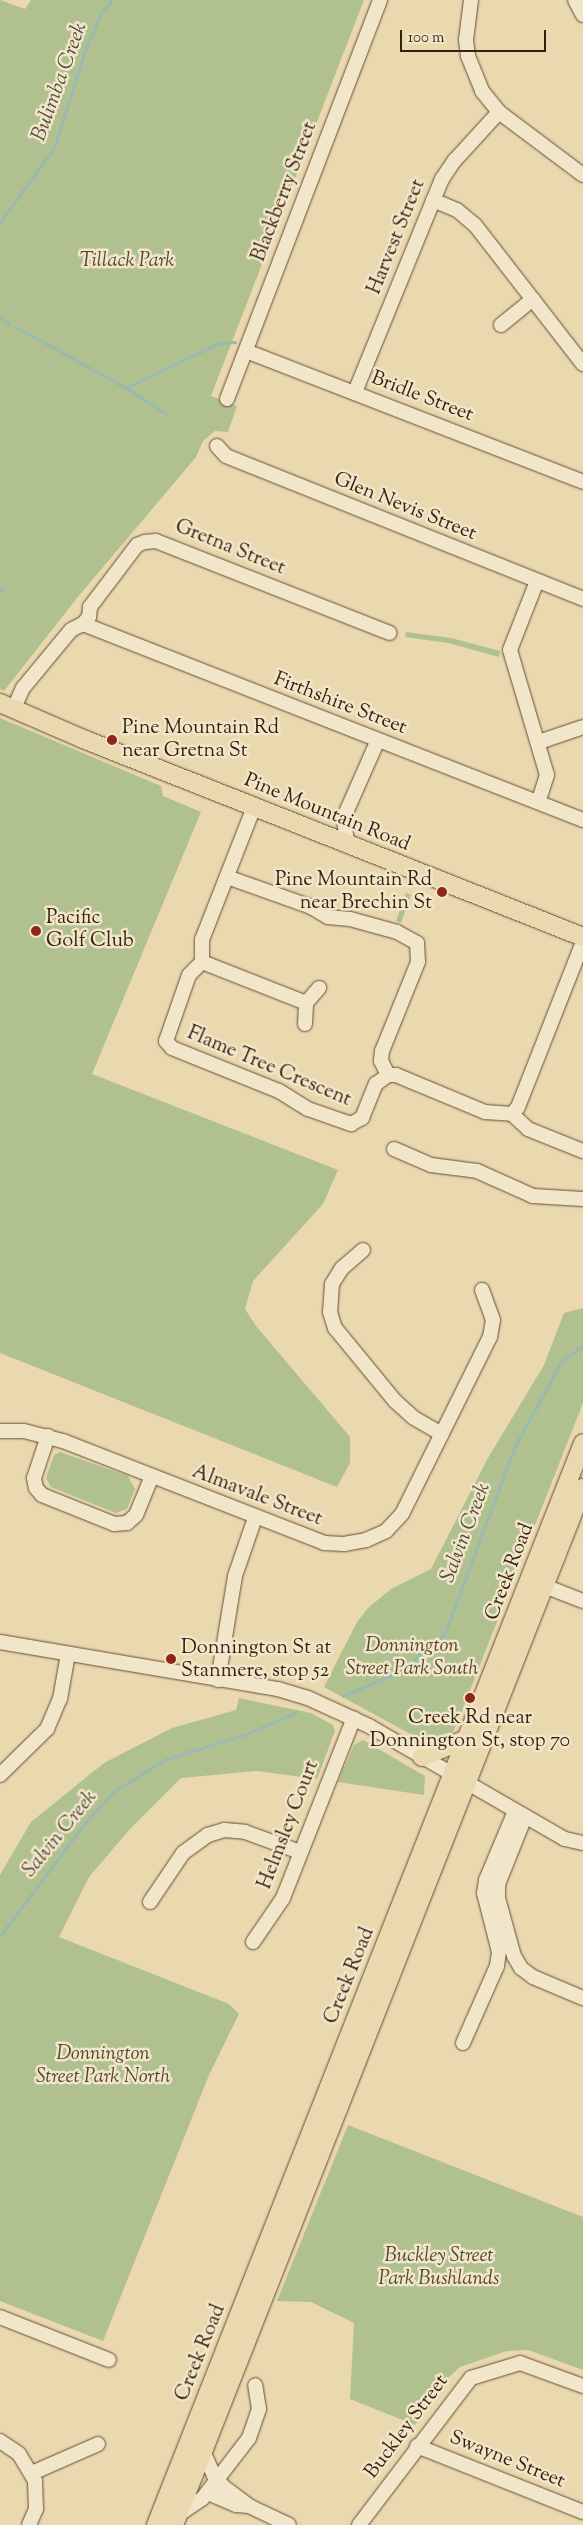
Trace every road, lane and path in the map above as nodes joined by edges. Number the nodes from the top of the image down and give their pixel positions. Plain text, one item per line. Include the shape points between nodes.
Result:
1 (380, 0) edge
2 (471, 0) edge
3 (575, 0) edge
4 (583, 15) edge
5 (499, 112) junction
6 (583, 175) edge
7 (433, 200) junction
8 (534, 299) junction
9 (501, 325) dead end
10 (246, 351) junction
11 (583, 364) edge
12 (355, 392) junction
13 (226, 399) dead end
14 (217, 446) dead end
15 (583, 482) edge
16 (537, 581) junction
17 (583, 599) edge
18 (83, 624) junction
19 (389, 633) dead end
20 (7, 705) edge
21 (583, 727) edge
22 (378, 740) junction
23 (539, 742) junction
24 (538, 802) junction
25 (254, 807) junction
26 (344, 817) junction
27 (583, 820) edge
28 (322, 834) junction
29 (347, 843) junction
30 (228, 877) junction
31 (583, 937) edge
32 (583, 942) edge
33 (202, 962) junction
34 (319, 988) dead end
35 (306, 1003) junction
36 (305, 1024) dead end
37 (388, 1075) junction
38 (512, 1114) junction
39 (394, 1149) dead end
40 (583, 1150) edge
41 (583, 1199) edge
42 (363, 1250) dead end
43 (482, 1290) dead end
44 (0, 1431) edge
45 (442, 1434) junction
46 (48, 1436) junction
47 (583, 1443) edge
48 (152, 1476) junction
49 (583, 1488) edge
50 (255, 1518) junction
51 (537, 1583) junction
52 (583, 1601) edge
53 (0, 1642) edge
54 (68, 1654) junction
55 (218, 1680) junction
56 (354, 1718) junction
57 (466, 1739) junction
58 (422, 1757) junction
59 (0, 1775) edge
60 (459, 1780) junction
61 (520, 1814) junction
62 (583, 1843) edge
63 (300, 1852) junction
64 (492, 1882) junction
65 (150, 1902) dead end
66 (253, 1942) dead end
67 (583, 1998) edge
68 (463, 2043) dead end
69 (0, 2317) edge
70 (109, 2360) dead end
71 (255, 2384) dead end
72 (583, 2386) edge
73 (0, 2441) edge
74 (98, 2444) dead end
75 (417, 2446) junction
76 (202, 2451) junction
77 (32, 2473) junction
78 (218, 2481) junction
79 (208, 2493) junction
80 (250, 2506) junction
81 (583, 2512) edge
82 (176, 2520) edge
83 (30, 2525) edge
84 (156, 2525) edge
85 (289, 2525) edge
86 (359, 2525) edge

1 - 10 street, Blackberry Street
2 - 5 street via 467,17 468,56 482,91
3 - 4 street
5 - 6 street
5 - 7 street, Harvest Street via 454,160
7 - 8 street via 457,210 475,225
7 - 12 street, Harvest Street
8 - 9 street
8 - 11 street
10 - 12 street, Bridle Street
10 - 13 street, Blackberry Street
12 - 15 street, Bridle Street
14 - 16 street, Glen Nevis Street via 226,456
16 - 17 street, Glen Nevis Street
16 - 23 street via 510,650
18 - 19 street, Gretna Street via 89,617 90,607 137,545 156,541
18 - 20 street, Gretna Street via 71,630
18 - 22 street, Firthshire Street
20 - 25 main road, Pine Mountain Road
21 - 23 street
22 - 24 street, Firthshire Street
22 - 26 street
23 - 24 street via 547,775
24 - 27 street, Firthshire Street
25 - 28 main road, Pine Mountain Road
25 - 30 street
26 - 28 street
26 - 29 street
28 - 29 main road, Pine Mountain Road
29 - 31 main road, Pine Mountain Road
30 - 33 street via 202,940
30 - 37 street via 309,906 328,917 350,919 397,932 417,942 418,962 382,1051 381,1061
32 - 38 street via 518,1107
33 - 35 street
33 - 37 street, Flame Tree Crescent via 189,975 167,1031 166,1041 172,1048 279,1091 308,1109 352,1124 362,1118 376,1084
34 - 35 street
35 - 36 street
37 - 38 street via 396,1075 485,1112
38 - 40 street via 528,1129
39 - 41 street via 431,1165 477,1171 533,1196
42 - 45 street via 342,1268 332,1284 330,1312 335,1328 395,1401 414,1418
43 - 45 street, Almavale Street via 493,1320 490,1337
44 - 46 street, Almavale Street
45 - 50 street, Almavale Street via 402,1514 386,1531 366,1540 344,1544 324,1542
46 - 48 street, Almavale Street
46 - 48 street via 34,1478 36,1488 42,1495 114,1524 127,1522 136,1516
47 - 51 main road, Creek Road
48 - 50 street, Almavale Street
49 - 51 main road, Creek Road
50 - 55 street via 234,1576
51 - 52 street
51 - 57 main road, Creek Road
51 - 60 main road, Creek Road
53 - 54 street
54 - 55 street
54 - 59 street via 60,1699 48,1729
55 - 56 street via 294,1694
56 - 58 street
56 - 63 street, Helmsley Court
57 - 58 main road
57 - 60 main road, Creek Road
58 - 60 street
60 - 61 street
60 - 76 main road, Creek Road
60 - 84 main road, Creek Road
61 - 62 street via 565,1839
61 - 64 street
63 - 65 street via 244,1832 224,1830 208,1835 183,1853
63 - 66 street, Helmsley Court via 282,1898
64 - 67 street via 514,1956 521,1968 533,1977
64 - 68 street via 486,1903 499,1952 497,1966
69 - 70 street
71 - 78 street, Creek Road via 259,2402 256,2424
72 - 75 street, Buckley Street via 520,2363 471,2378
73 - 77 street via 19,2454
74 - 77 street
75 - 81 street, Swayne Street
75 - 86 street, Buckley Street
76 - 78 street
76 - 82 main road, Creek Road
77 - 83 street via 37,2498
78 - 79 street, Creek Road
78 - 80 street
79 - 80 street via 236,2505
79 - 82 street, Creek Road
80 - 85 street

